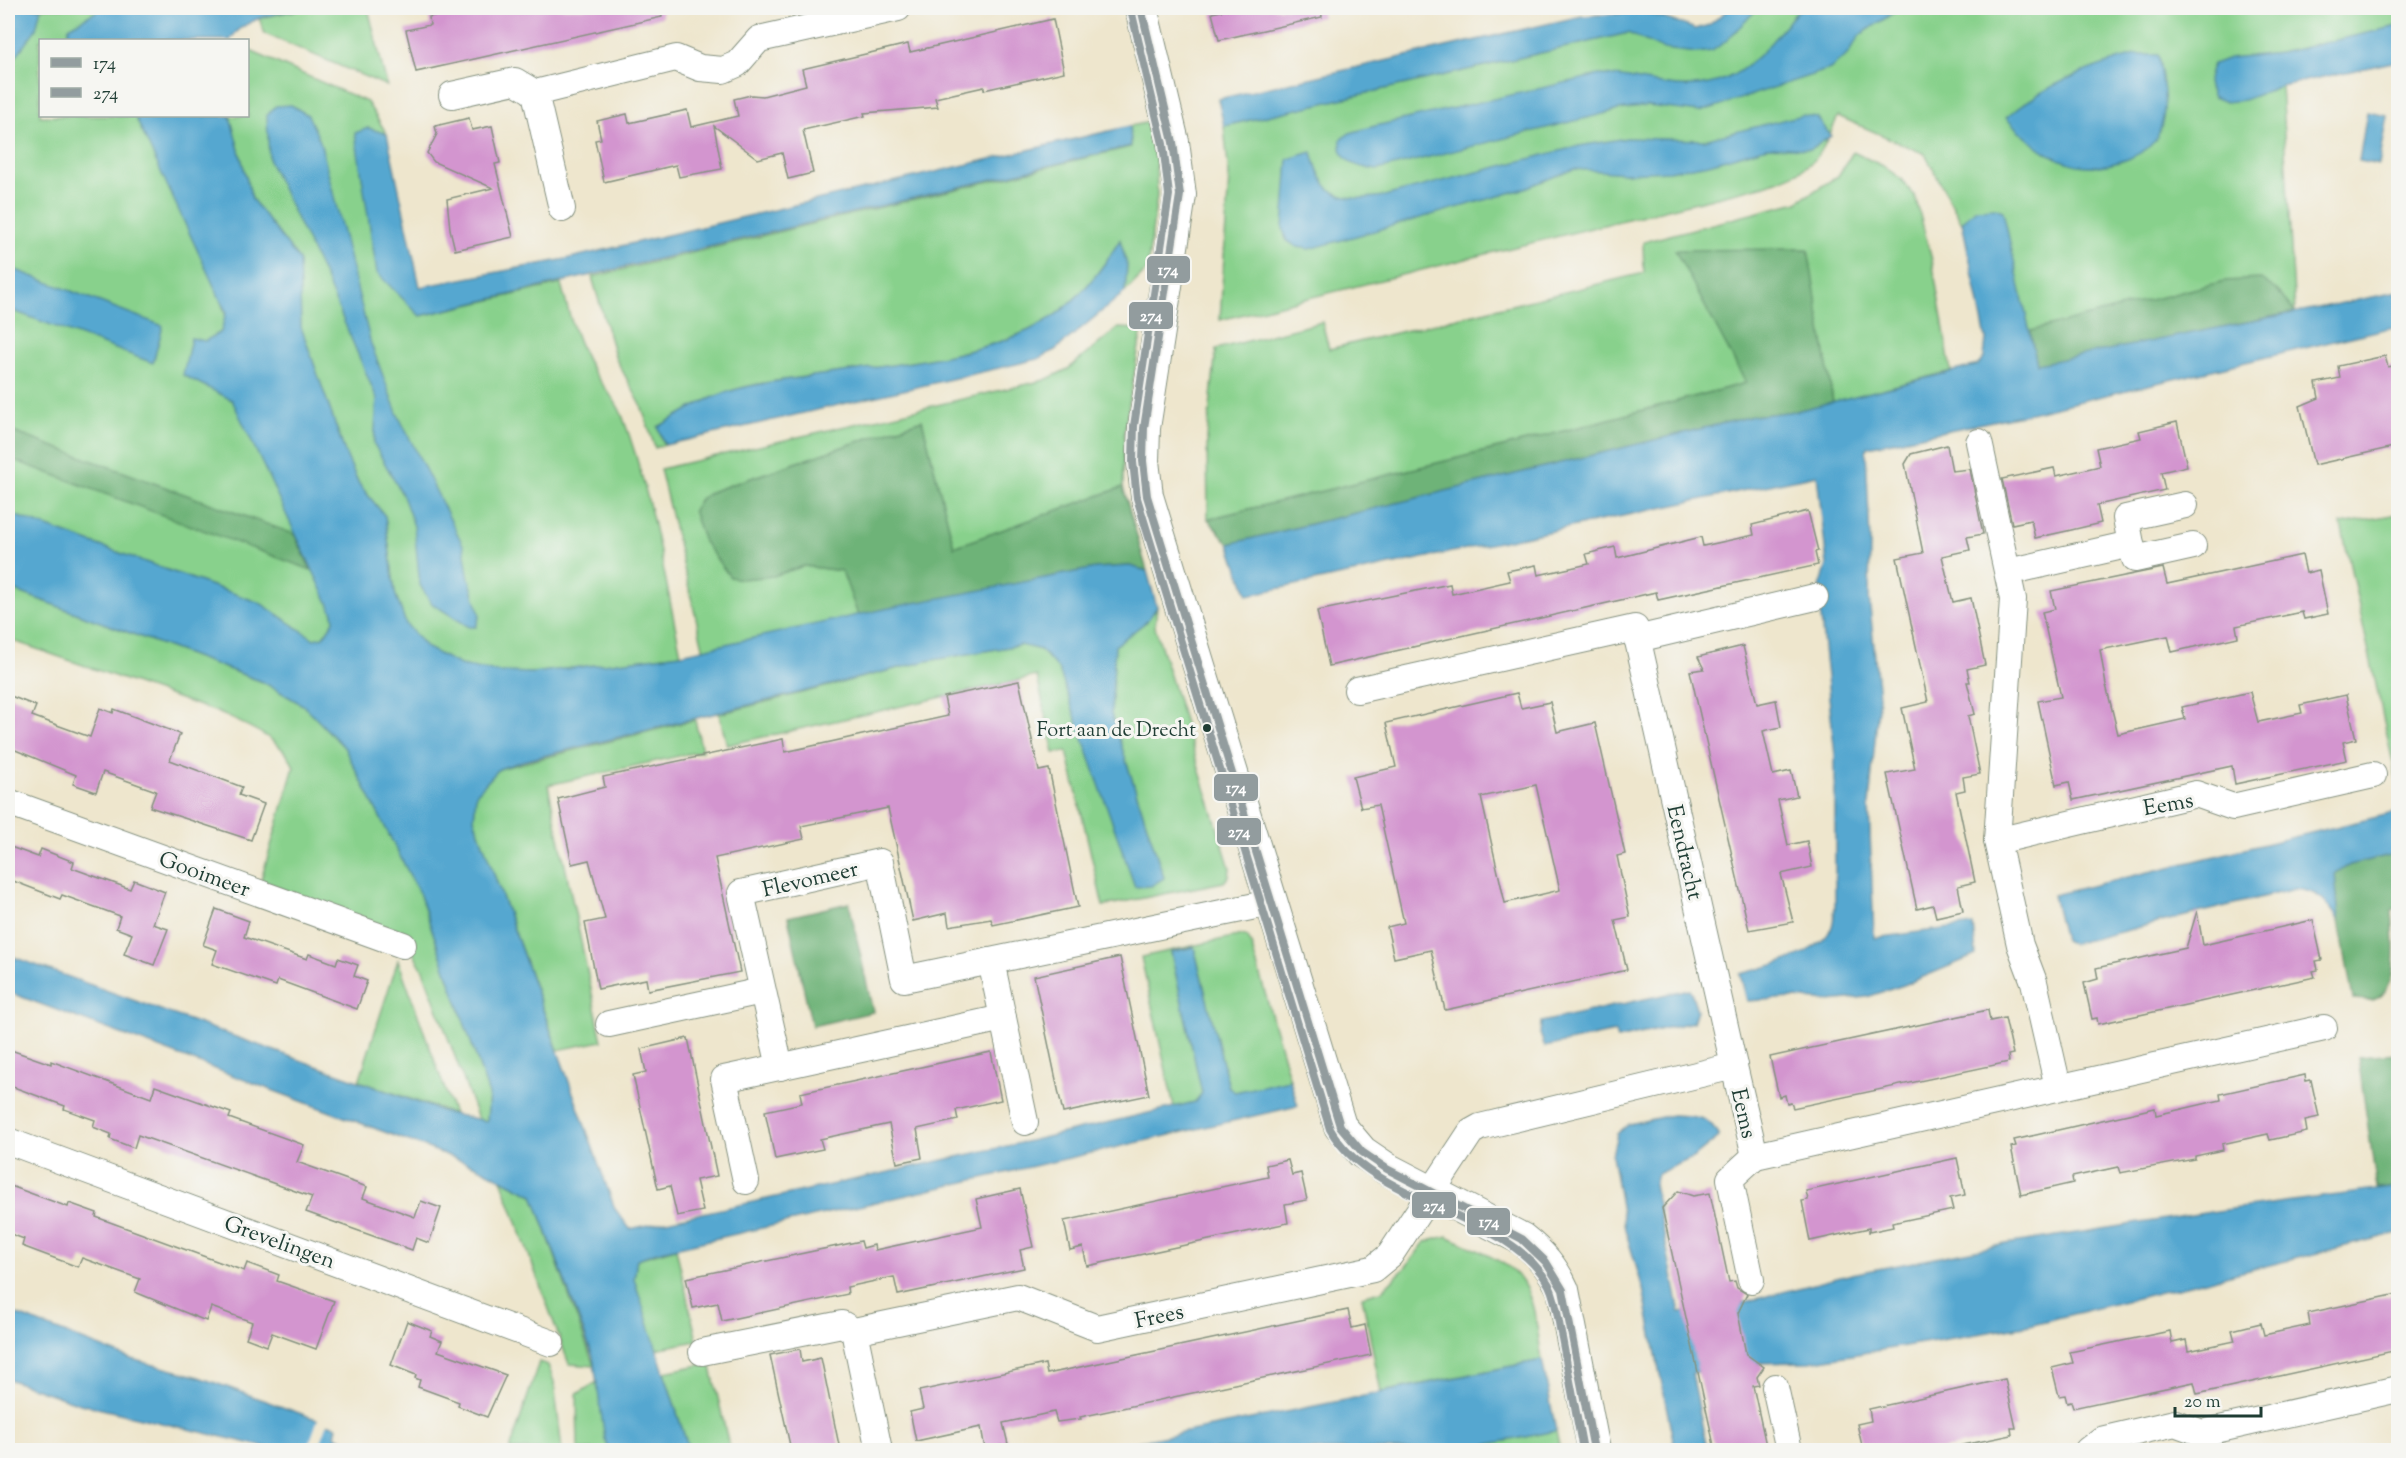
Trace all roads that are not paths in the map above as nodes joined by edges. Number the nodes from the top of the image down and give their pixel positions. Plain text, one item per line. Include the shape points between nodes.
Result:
1 (897, 8) edge
2 (1141, 8) edge
3 (535, 93) junction
4 (452, 95) dead end
5 (562, 209) dead end
6 (1979, 442) dead end
7 (2185, 505) dead end
8 (2131, 544) junction
9 (2193, 546) dead end
10 (2008, 572) junction
11 (1815, 597) dead end
12 (1637, 639) junction
13 (1357, 690) dead end
14 (2373, 775) dead end
15 (8, 802) edge
16 (1996, 841) junction
17 (1270, 903) junction
18 (403, 945) dead end
19 (991, 961) junction
20 (762, 991) junction
21 (1003, 1017) junction
22 (609, 1024) dead end
23 (2324, 1028) dead end
24 (1734, 1066) junction
25 (780, 1067) junction
26 (2058, 1087) junction
27 (1025, 1122) dead end
28 (8, 1141) edge
29 (1755, 1156) junction
30 (746, 1181) dead end
31 (1433, 1192) junction
32 (1751, 1280) dead end
33 (854, 1331) junction
34 (551, 1343) dead end
35 (702, 1352) dead end
36 (1774, 1387) dead end
37 (2398, 1389) edge
38 (879, 1450) edge
39 (1594, 1450) edge
40 (1789, 1450) edge
41 (2088, 1450) edge

1 - 3 street via 759,39 737,64 723,70 700,68 676,58
2 - 17 street via 1173,142 1180,195 1144,428 1147,496
3 - 4 street via 515,81
3 - 5 street
6 - 10 street
7 - 8 street via 2126,518
8 - 9 street via 2134,559
8 - 10 street
10 - 16 street via 2013,599
11 - 12 street
12 - 13 street via 1635,628
12 - 24 street, Eendracht
14 - 16 street, Eems via 2233,807 2196,794
15 - 18 street, Gooimeer
16 - 26 street
17 - 19 street, Flevomeer
17 - 31 street via 1340,1126 1362,1152
19 - 20 street, Flevomeer via 904,979 880,862 741,893
19 - 21 street
20 - 22 street
20 - 25 street, Flevomeer
21 - 25 street
21 - 27 street
23 - 26 street, Eems
24 - 29 street, Eems
24 - 31 street, Eems via 1480,1127 1471,1132
25 - 30 street via 724,1079
26 - 29 street, Eems
28 - 34 street, Grevelingen
29 - 32 street via 1730,1179
31 - 33 street, Frees via 1390,1255 1373,1269 1097,1328 1018,1297
31 - 39 street via 1522,1239 1553,1269 1563,1290
33 - 35 street, Frees via 842,1324
33 - 38 street
36 - 40 street
37 - 41 street via 2202,1433 2175,1423 2101,1440

